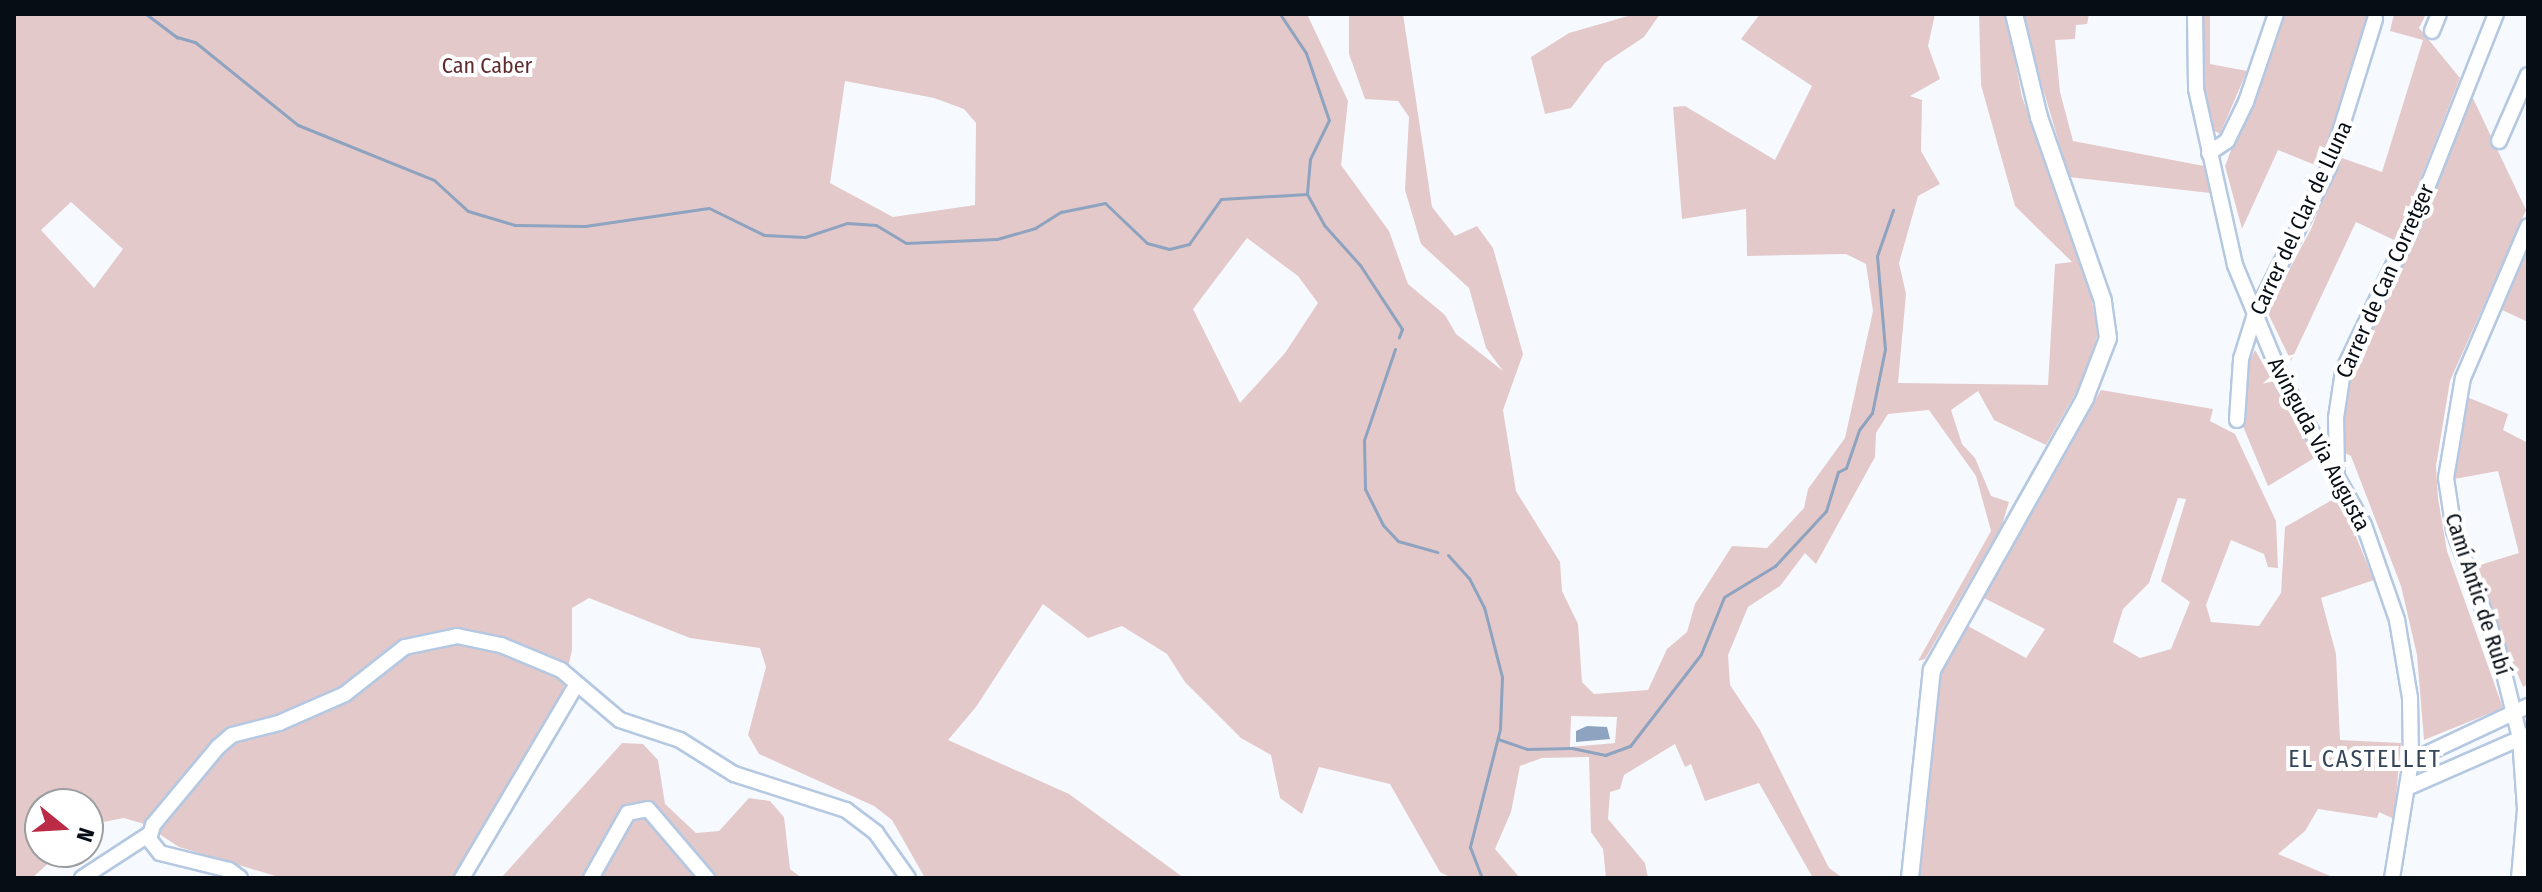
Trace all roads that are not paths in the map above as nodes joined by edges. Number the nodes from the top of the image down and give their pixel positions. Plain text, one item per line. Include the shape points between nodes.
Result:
1 (2014, 14) edge
2 (2195, 14) edge
3 (2276, 14) edge
4 (2439, 14) edge
5 (2496, 14) edge
6 (2375, 19) dead end
7 (2432, 31) dead end
8 (2528, 75) edge
9 (2499, 141) dead end
10 (2209, 153) junction
11 (2528, 227) edge
12 (2254, 317) junction
13 (2237, 420) dead end
14 (2337, 475) junction
15 (576, 685) junction
16 (2521, 709) edge
17 (2524, 736) edge
18 (2411, 761) junction
19 (2409, 787) junction
20 (148, 835) junction
21 (82, 878) edge
22 (240, 878) edge
23 (462, 878) edge
24 (591, 878) edge
25 (707, 878) edge
26 (908, 878) edge
27 (1910, 878) edge
28 (2392, 878) edge
29 (2519, 878) edge

1 - 27 main road via 2039,117 2103,301 2108,338 2085,398 1932,670
2 - 10 street, Avinguda Via Augusta via 2196,89
3 - 10 street via 2246,102 2227,141
4 - 7 street
5 - 14 street, Carrer de Can Corretger via 2412,226 2343,371 2336,418
6 - 12 street, Carrer del Clar de Lluna via 2329,167
8 - 9 street
10 - 12 street, Avinguda Via Augusta via 2235,265
11 - 16 street, Camí Antic de Rubí via 2463,378 2450,426 2446,478 2454,531
12 - 13 street, Carrer del Clar de Lluna via 2241,359
12 - 14 street, Avinguda Via Augusta
14 - 18 street, Avinguda Via Augusta via 2372,543 2397,620 2410,698
15 - 20 street via 561,670 501,645 467,636 426,639 395,653 345,694 279,723 228,737
15 - 23 street
15 - 26 street via 625,723 680,740 734,774 846,810 876,833
16 - 17 street, Camí Antic de Rubí
16 - 18 street
17 - 19 street
17 - 29 street, Camí Antic de Rubí
18 - 19 street, Avinguda Via Augusta
19 - 28 street, Avinguda Via Augusta
20 - 21 street
20 - 22 street via 160,853 229,870
24 - 25 street via 628,813 648,809

